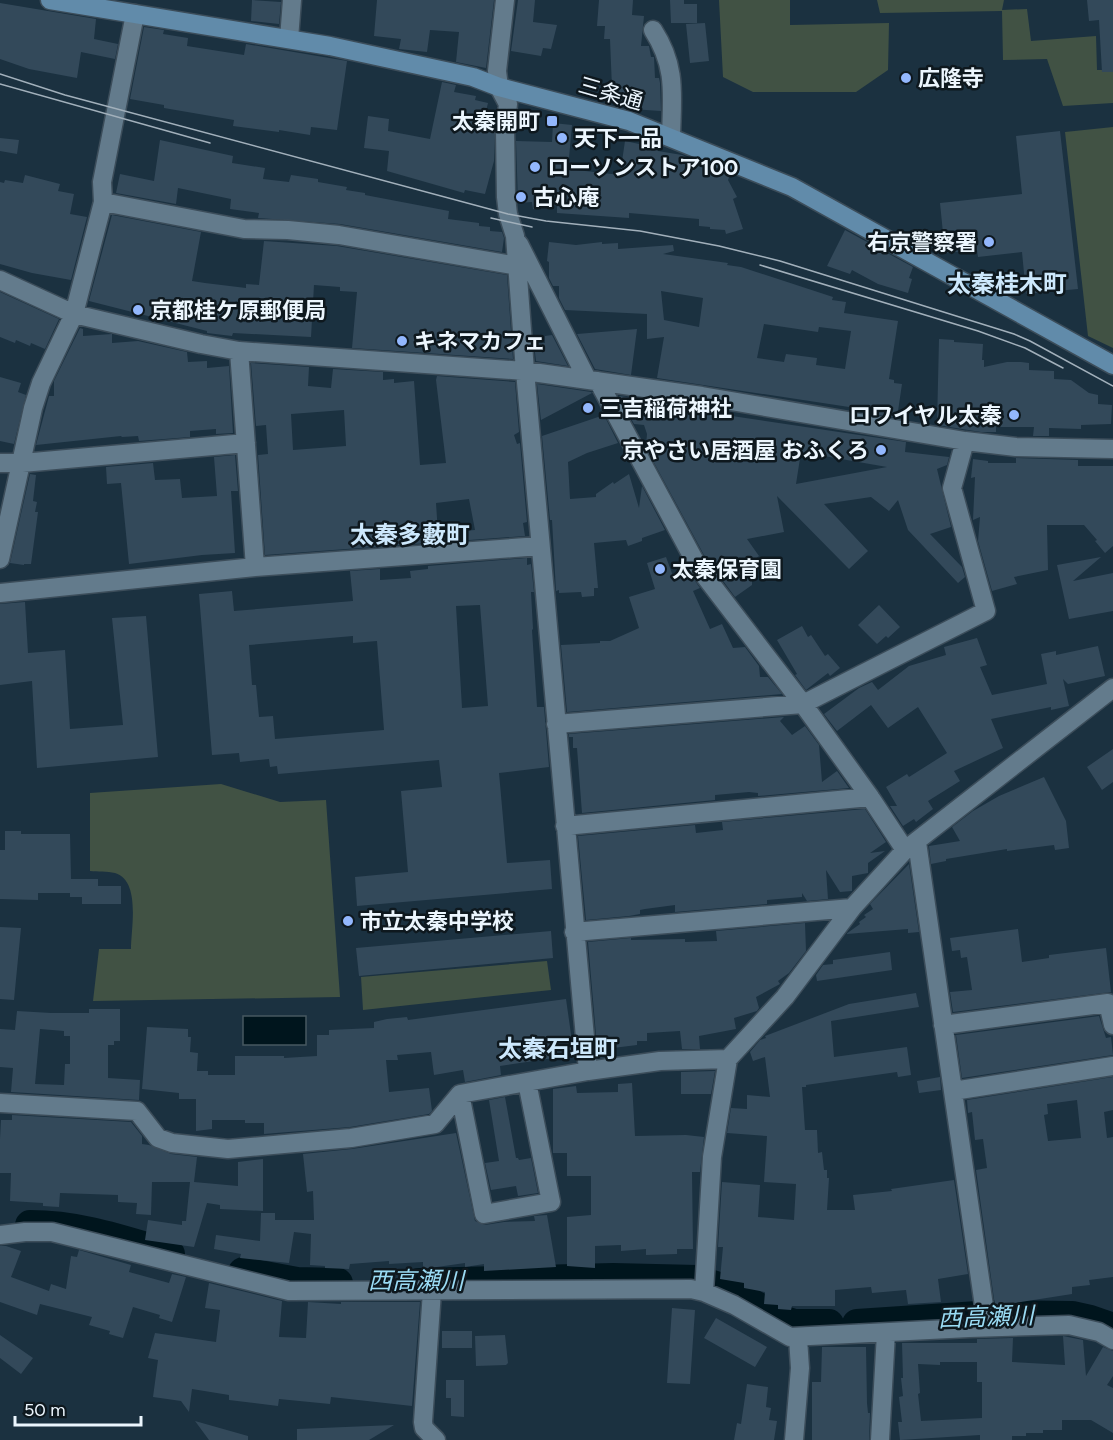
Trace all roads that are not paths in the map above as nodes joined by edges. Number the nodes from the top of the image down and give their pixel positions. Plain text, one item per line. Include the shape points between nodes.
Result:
1 (50, 0) edge
2 (292, 0) edge
3 (505, 0) edge
4 (135, 14) junction
5 (653, 30) dead end
6 (289, 39) junction
7 (500, 87) junction
8 (671, 137) junction
9 (103, 202) junction
10 (515, 236) junction
11 (518, 266) junction
12 (0, 280) edge
13 (74, 314) junction
14 (239, 351) junction
15 (1113, 365) edge
16 (525, 371) junction
17 (593, 380) junction
18 (964, 441) junction
19 (246, 443) junction
20 (1113, 449) edge
21 (0, 463) edge
22 (22, 463) junction
23 (540, 546) junction
24 (0, 559) edge
25 (255, 567) junction
26 (0, 593) edge
27 (1113, 688) edge
28 (803, 704) junction
29 (556, 724) junction
30 (870, 797) junction
31 (565, 826) junction
32 (911, 846) junction
33 (852, 908) junction
34 (574, 932) junction
35 (944, 1025) junction
36 (1113, 1025) edge
37 (728, 1059) junction
38 (1113, 1066) edge
39 (588, 1071) junction
40 (527, 1082) junction
41 (953, 1091) junction
42 (460, 1094) junction
43 (0, 1104) edge
44 (0, 1235) edge
45 (705, 1285) junction
46 (432, 1291) junction
47 (987, 1327) junction
48 (886, 1333) junction
49 (798, 1338) junction
50 (1113, 1340) edge
51 (436, 1440) edge
52 (795, 1440) edge
53 (880, 1440) edge

1 - 4 main road, 三条通
2 - 6 street
3 - 7 street via 497,71
4 - 6 main road, 三条通
4 - 9 street via 102,182
5 - 8 street via 664,46 672,78
6 - 7 main road, 三条通 via 473,77
7 - 8 main road, 三条通
7 - 10 street via 508,104 506,197
8 - 15 main road, 三条通 via 792,187
9 - 11 street via 244,229 339,235
9 - 13 street
10 - 11 street
10 - 17 street
11 - 16 street
12 - 13 street
13 - 14 street
13 - 22 street via 41,383
14 - 16 street
14 - 19 street
16 - 17 street
16 - 23 street
17 - 18 street
17 - 28 street via 698,567
18 - 20 street via 1016,447
18 - 28 street via 952,488 986,611
19 - 22 street
19 - 25 street
21 - 22 street
22 - 24 street
23 - 25 street
23 - 29 street
25 - 26 street
27 - 32 street
28 - 29 street
28 - 30 street
29 - 31 street
30 - 31 street
30 - 32 street
31 - 34 street
32 - 33 street
32 - 35 street
33 - 34 street
33 - 37 street via 785,997
34 - 39 street
35 - 36 street via 1108,1003
35 - 41 street
37 - 39 street via 660,1061
37 - 45 street via 712,1157
38 - 41 street
39 - 40 street
40 - 42 street
40 - 42 street via 551,1202 484,1214
41 - 47 street
42 - 43 street via 435,1124 351,1138 228,1149 158,1138 137,1111
44 - 46 street via 52,1232 289,1291
45 - 46 street via 691,1289
45 - 49 street via 790,1337
46 - 51 street via 423,1422
47 - 48 street
47 - 50 street via 1069,1325 1099,1332
48 - 49 street
48 - 53 street
49 - 52 street

